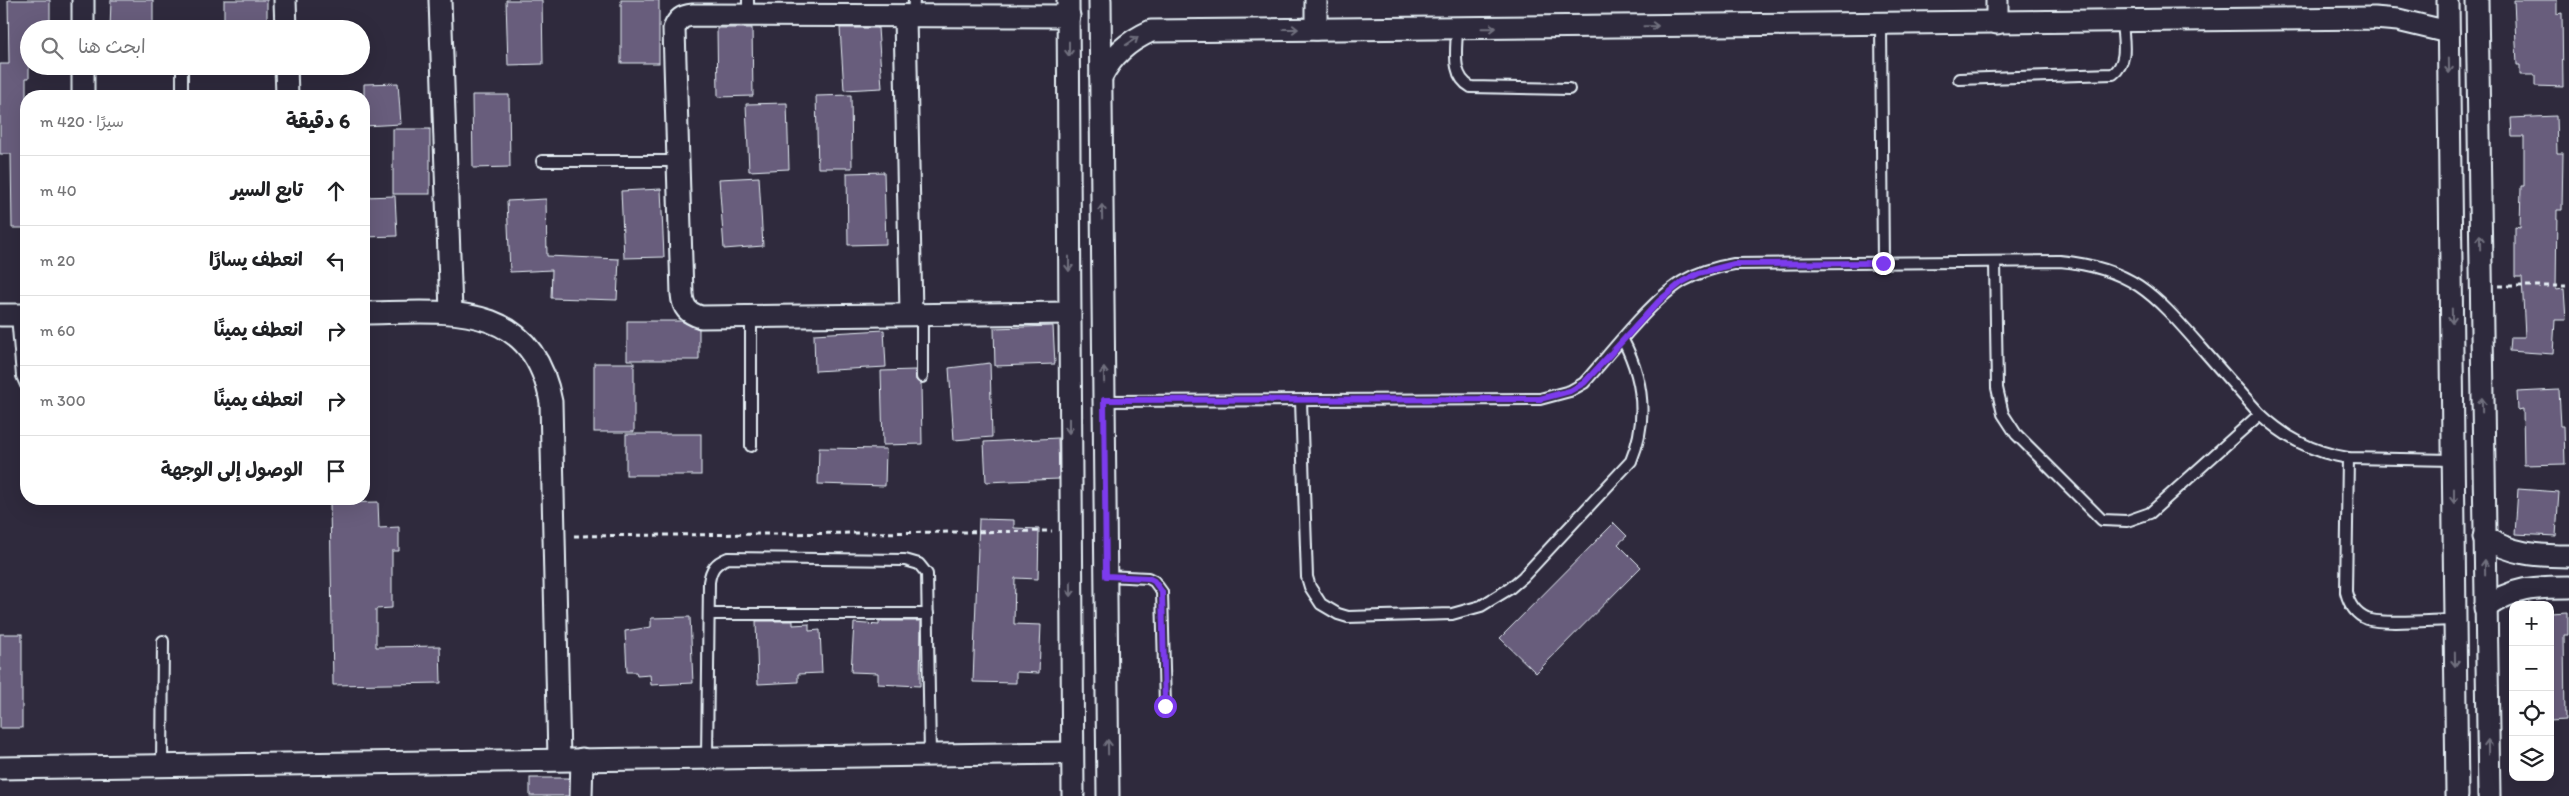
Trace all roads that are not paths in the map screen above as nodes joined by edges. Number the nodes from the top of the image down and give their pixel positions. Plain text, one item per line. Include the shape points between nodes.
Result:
1 (83, 0) edge
2 (285, 0) edge
3 (440, 0) edge
4 (1100, 0) edge
5 (1316, 0) edge
6 (1997, 0) edge
7 (2448, 0) edge
8 (2477, 0) edge
9 (748, 8) edge
10 (1068, 8) edge
11 (911, 11) edge
12 (83, 20) edge
13 (286, 20) edge
14 (2122, 22) junction
15 (1997, 23) junction
16 (1881, 24) junction
17 (1457, 28) junction
18 (1316, 29) junction
19 (2448, 32) junction
20 (83, 75) edge
21 (182, 75) edge
22 (286, 75) edge
23 (1100, 78) junction
24 (1959, 79) dead end
25 (1569, 88) dead end
26 (83, 90) edge
27 (182, 90) edge
28 (287, 90) edge
29 (542, 161) dead end
30 (678, 162) junction
31 (1995, 262) junction
32 (1883, 263) junction
33 (2451, 278) junction
34 (2481, 282) junction
35 (451, 312) junction
36 (370, 313) edge
37 (1068, 313) junction
38 (916, 314) junction
39 (14, 315) edge
40 (751, 316) junction
41 (1623, 340) junction
42 (20, 361) edge
43 (922, 377) dead end
44 (1104, 400) junction
45 (1301, 401) junction
46 (2260, 414) junction
47 (751, 446) dead end
48 (2348, 458) junction
49 (2453, 460) junction
50 (2484, 537) junction
51 (2546, 556) junction
52 (2569, 556) edge
53 (1106, 576) junction
54 (2545, 587) junction
55 (2569, 587) edge
56 (2485, 608) junction
57 (709, 614) junction
58 (928, 614) junction
59 (2454, 620) junction
60 (163, 641) dead end
61 (2456, 699) junction
62 (2487, 700) junction
63 (1165, 706) dead end
64 (1072, 753) junction
65 (930, 755) junction
66 (707, 757) junction
67 (559, 759) junction
68 (582, 759) junction
69 (162, 767) junction
70 (0, 768) edge
71 (581, 796) edge
72 (1073, 796) edge
73 (1108, 796) edge
74 (2457, 796) edge
75 (2489, 796) edge

1 - 12 street
2 - 13 street
3 - 35 street
4 - 23 street
5 - 18 street
6 - 15 street
7 - 19 street
34 -> 8 street
9 - 11 street
9 - 30 street via 684,16 677,21 674,29
10 - 11 street
10 -> 37 street
11 - 38 street
14 - 15 street
14 - 19 street via 2374,18
14 - 24 lane via 2123,59 2119,70 2113,74
15 - 16 street
17 -> 16 street
16 - 32 lane
17 - 18 street
17 - 25 lane via 1457,68 1462,81 1471,87
23 -> 18 street via 1121,49 1150,31
19 -> 33 street
20 - 26 street
21 - 27 lane
22 - 28 street
44 -> 23 street
29 - 30 lane
30 - 40 street via 683,305 690,314 701,317
31 - 32 lane
31 - 46 lane via 2081,263 2132,281 2159,300
31 - 46 lane via 1997,388 2003,414 2016,434 2102,520 2127,520 2150,513
32 - 41 lane via 1734,264 1716,267 1699,273 1670,291
33 - 34 street
33 -> 49 street
50 -> 34 street
35 - 36 street
35 - 67 street via 480,316 506,329 528,348 543,374 551,402
37 - 38 street
37 -> 64 street
38 - 40 street
38 - 43 lane
39 - 42 lane
40 - 47 lane
41 - 45 lane via 1584,383 1570,391 1540,399
41 - 45 lane via 1637,372 1642,406 1640,436 1631,462 1509,589 1480,606 1452,614 1348,617 1329,610 1315,596 1307,577
44 - 45 lane
44 - 53 street
46 - 48 lane via 2302,445
48 - 49 lane
48 - 59 lane via 2346,592 2351,606 2361,616 2374,620
49 -> 59 street
50 - 51 street via 2519,554
56 -> 50 street
51 - 52 street
51 - 54 street via 2541,571
53 - 63 lane via 1148,578 1162,592
73 -> 53 street
54 - 55 street
54 - 56 street via 2501,596
56 - 62 street
57 - 58 lane
57 - 58 lane via 711,571 718,562 728,558 912,562 927,574
57 - 66 lane
58 - 65 lane
59 -> 61 street
60 - 69 lane
61 - 62 street
61 - 74 street
75 -> 62 street
64 - 65 street
64 - 72 street
65 - 66 street
66 - 68 street
67 - 68 street
67 - 69 street
68 - 71 street
69 - 70 street

